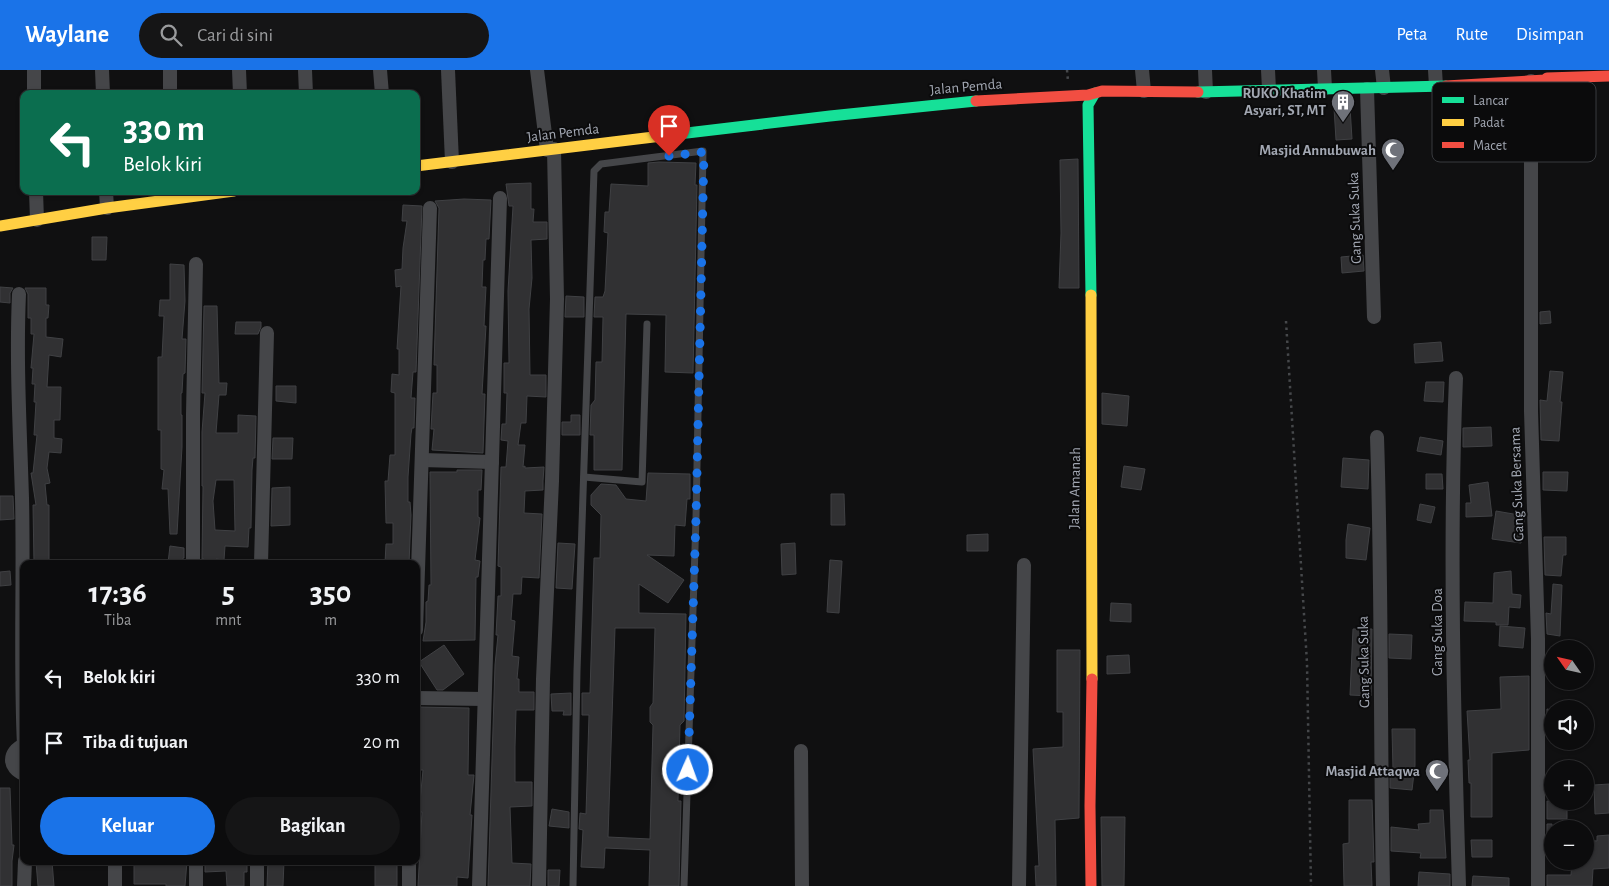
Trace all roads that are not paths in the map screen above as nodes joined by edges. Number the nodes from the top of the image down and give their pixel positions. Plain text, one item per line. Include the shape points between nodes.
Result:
1 (34, 70) edge
2 (102, 70) edge
3 (170, 70) edge
4 (239, 70) edge
5 (304, 70) edge
6 (380, 70) edge
7 (448, 70) edge
8 (537, 70) edge
9 (1142, 70) edge
10 (1205, 70) edge
11 (1268, 70) edge
12 (1324, 70) edge
13 (1382, 70) edge
14 (1546, 74) edge
15 (1609, 76) edge
16 (1491, 77) edge
17 (1531, 81) joint
18 (1460, 82) edge
19 (1432, 86) edge
20 (1325, 88) junction
21 (1384, 88) junction
22 (1270, 89) junction
23 (1367, 89) junction
24 (34, 90) edge
25 (103, 90) edge
26 (170, 90) edge
27 (240, 90) edge
28 (306, 90) edge
29 (382, 90) edge
30 (1144, 91) junction
31 (1095, 92) junction
32 (1206, 92) junction
33 (551, 150) junction
34 (452, 162) junction
35 (1531, 162) edge
36 (420, 166) edge
37 (36, 195) edge
38 (106, 195) edge
39 (177, 195) edge
40 (500, 198) dead end
41 (106, 208) junction
42 (430, 208) dead end
43 (37, 220) junction
44 (0, 226) edge
45 (196, 264) dead end
46 (19, 294) dead end
47 (1374, 317) dead end
48 (647, 324) dead end
49 (267, 333) dead end
50 (1456, 378) dead end
51 (1378, 437) dead end
52 (422, 460) junction
53 (492, 462) junction
54 (584, 477) junction
55 (22, 560) edge
56 (193, 560) edge
57 (261, 560) edge
58 (418, 560) edge
59 (1024, 565) dead end
60 (420, 698) edge
61 (484, 699) junction
62 (20, 747) edge
63 (801, 751) dead end
64 (20, 773) edge
65 (24, 865) edge
66 (115, 865) edge
67 (196, 865) edge
68 (257, 865) edge
69 (409, 865) edge
70 (24, 886) edge
71 (115, 886) edge
72 (196, 886) edge
73 (257, 886) edge
74 (408, 886) edge
75 (479, 886) edge
76 (539, 886) edge
77 (572, 886) edge
78 (684, 886) edge
79 (802, 886) edge
80 (1019, 886) edge
81 (1091, 886) edge
82 (1383, 886) edge
83 (1459, 886) edge
84 (1538, 886) edge

1 - 24 street
2 - 25 street
3 - 26 street
4 - 27 street
5 - 28 street
6 - 29 street
7 - 34 street
8 - 33 street
9 - 30 street
10 - 32 street
11 - 22 street
12 - 20 street
13 - 21 street
14 - 15 street, Jalan Pemda
14 - 17 street, Jalan Pemda via 1545,80
16 - 17 street, Jalan Pemda
16 - 18 street, Jalan Pemda
19 - 21 street, Jalan Pemda
20 - 22 street, Jalan Pemda
20 - 23 street, Jalan Pemda
21 - 23 street, Jalan Pemda
22 - 32 street, Jalan Pemda
23 - 47 street, Gang Suka Suka
30 - 31 street, Jalan Pemda
30 - 32 street, Jalan Pemda
31 - 33 street, Jalan Pemda via 839,115
31 - 81 street, Jalan Amanah via 1088,105 1092,402
33 - 34 street, Jalan Pemda
33 - 76 street via 557,299 543,669
34 - 36 street, Jalan Pemda
35 - 84 street, Gang Suka Bersama
37 - 43 street
38 - 41 street
39 - 41 street
40 - 53 street
41 - 43 street
42 - 52 street
43 - 44 street
45 - 56 street
46 - 55 street via 16,343
48 - 54 lane via 642,482
49 - 57 street
50 - 83 street, Gang Suka Doa via 1452,468 1453,662
51 - 82 street, Gang Suka Suka
52 - 53 street
52 - 58 street
53 - 61 street
54 - 77 lane
54 - 78 lane via 594,171 601,164 704,152
59 - 80 street
60 - 61 street
61 - 75 street
62 - 64 street via 11,760
63 - 79 street
65 - 70 street
66 - 71 street
67 - 72 street
68 - 73 street
69 - 74 street

